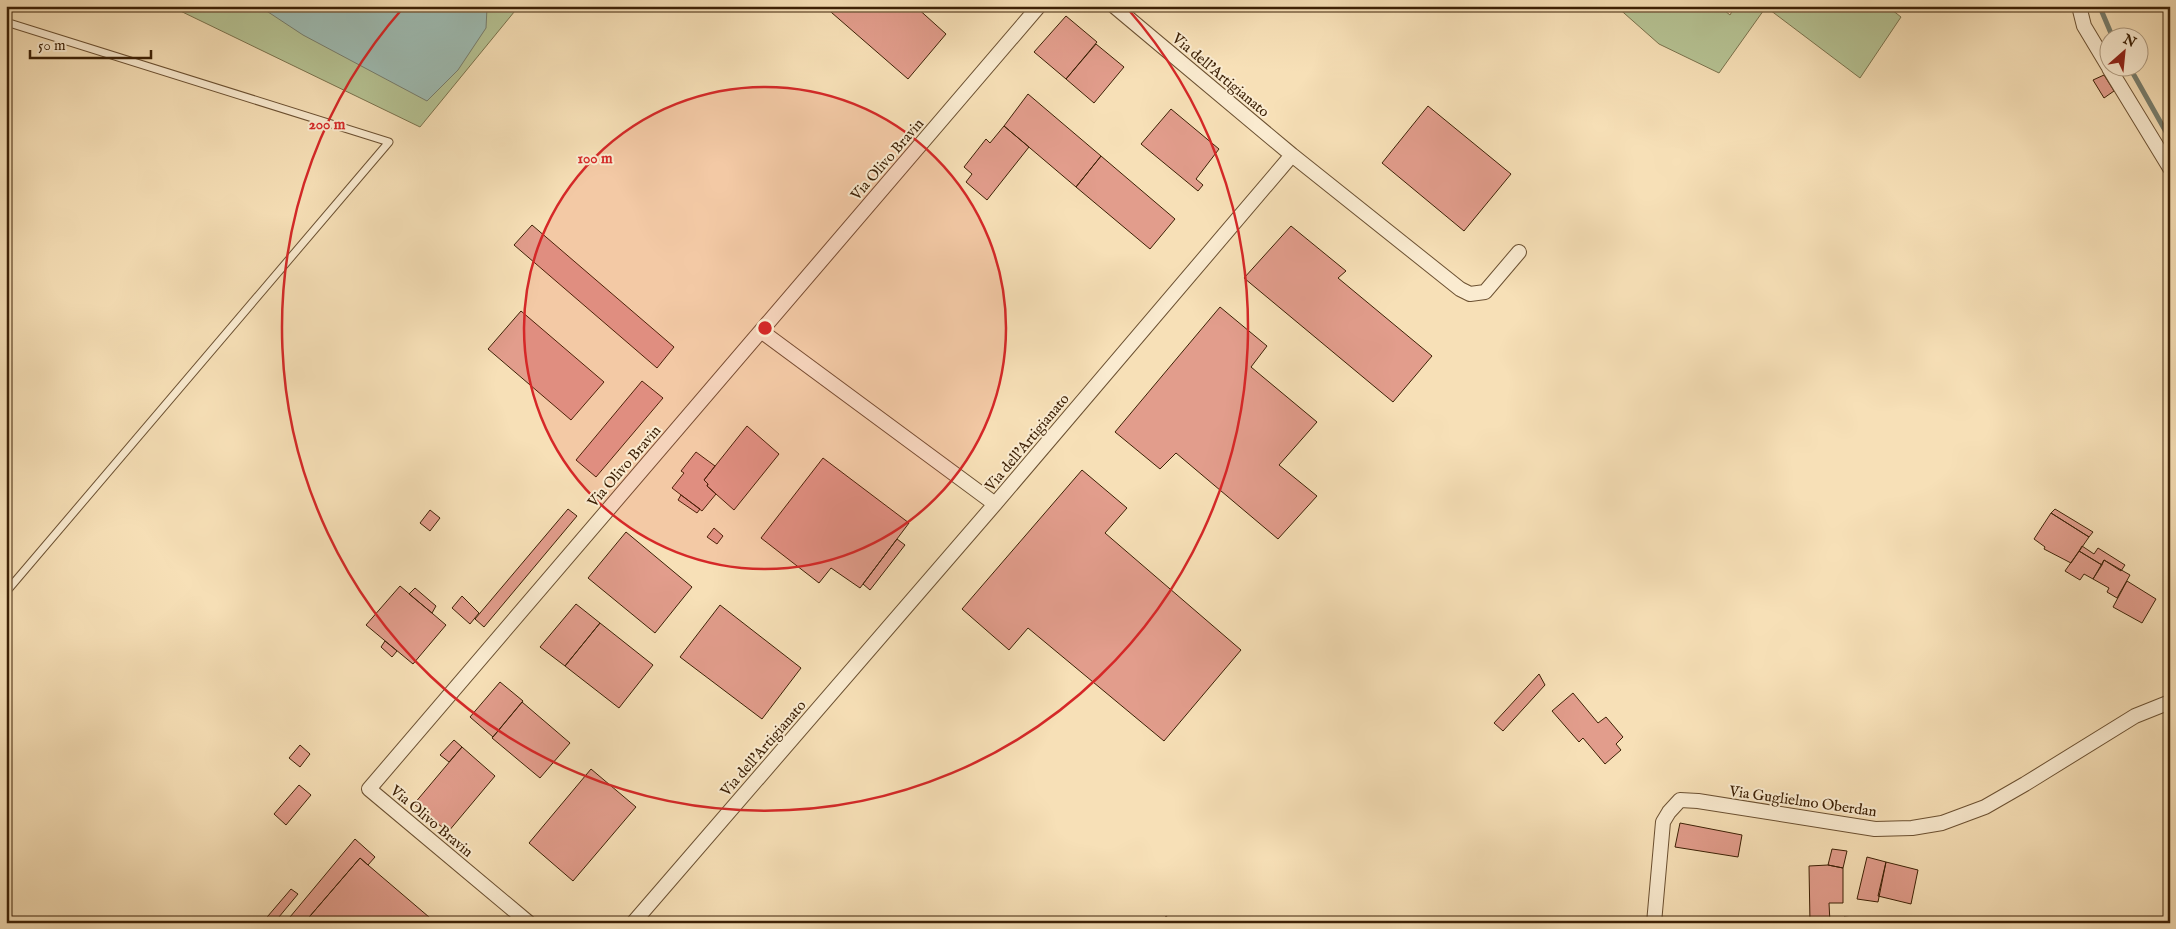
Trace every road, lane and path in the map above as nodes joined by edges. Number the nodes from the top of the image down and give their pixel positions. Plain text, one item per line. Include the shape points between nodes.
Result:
1 (1039, 6) edge
2 (1114, 6) edge
3 (2079, 6) edge
4 (6, 22) edge
5 (2098, 49) edge
6 (2116, 78) edge
7 (1292, 155) junction
8 (2170, 168) edge
9 (1519, 252) dead end
10 (761, 331) junction
11 (996, 504) junction
12 (6, 592) edge
13 (2170, 702) edge
14 (528, 923) edge
15 (633, 923) edge
16 (1654, 923) edge

1 - 10 street, Via Olivo Bravin
2 - 7 street, Via dell'Artigianato
3 - 5 street via 2084,26
4 - 12 lane via 389,142
6 - 8 street
7 - 9 street via 1470,294 1486,292
7 - 11 street, Via dell'Artigianato
10 - 11 street
10 - 14 street, Via Olivo Bravin via 369,789
11 - 15 street, Via dell'Artigianato
13 - 16 street, Via Guglielmo Oberdan via 2135,716 1985,807 1942,823 1875,829 1680,800 1663,822

